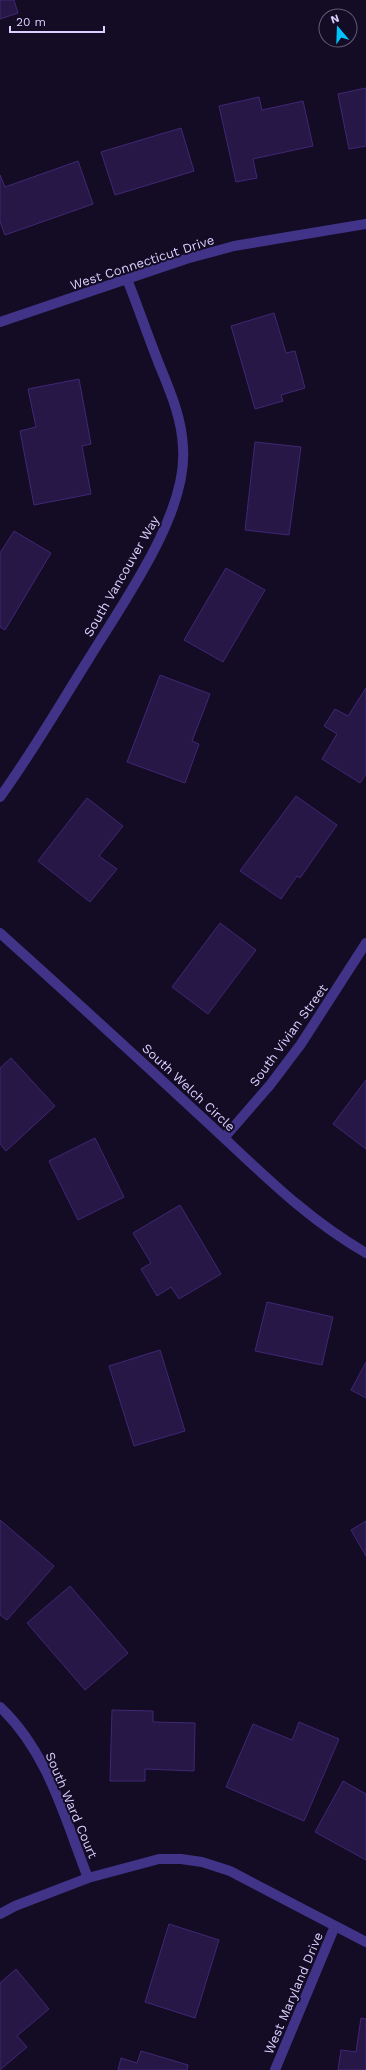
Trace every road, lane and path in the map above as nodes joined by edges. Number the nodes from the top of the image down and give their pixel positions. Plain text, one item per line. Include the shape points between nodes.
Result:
1 (366, 224) edge
2 (127, 279) junction
3 (0, 322) edge
4 (0, 797) edge
5 (0, 933) edge
6 (366, 943) edge
7 (224, 1138) junction
8 (366, 1253) edge
9 (0, 1707) edge
10 (88, 1878) junction
11 (0, 1914) edge
12 (336, 1926) junction
13 (366, 1942) edge
14 (275, 2070) edge

1 - 2 street, West Connecticut Drive via 234,246 186,258
2 - 3 street, West Connecticut Drive
2 - 4 street, South Vancouver Way via 176,409 184,448 183,472 177,498 166,527 130,592 35,746
5 - 7 street, South Welch Circle
6 - 7 street, South Vivian Street via 297,1050 270,1086
7 - 8 street, South Welch Circle via 270,1182 310,1215
9 - 10 street, South Ward Court via 27,1738 40,1759
10 - 11 street
10 - 12 street via 159,1859 181,1858 202,1862 230,1871
12 - 13 street
12 - 14 street, West Maryland Drive

